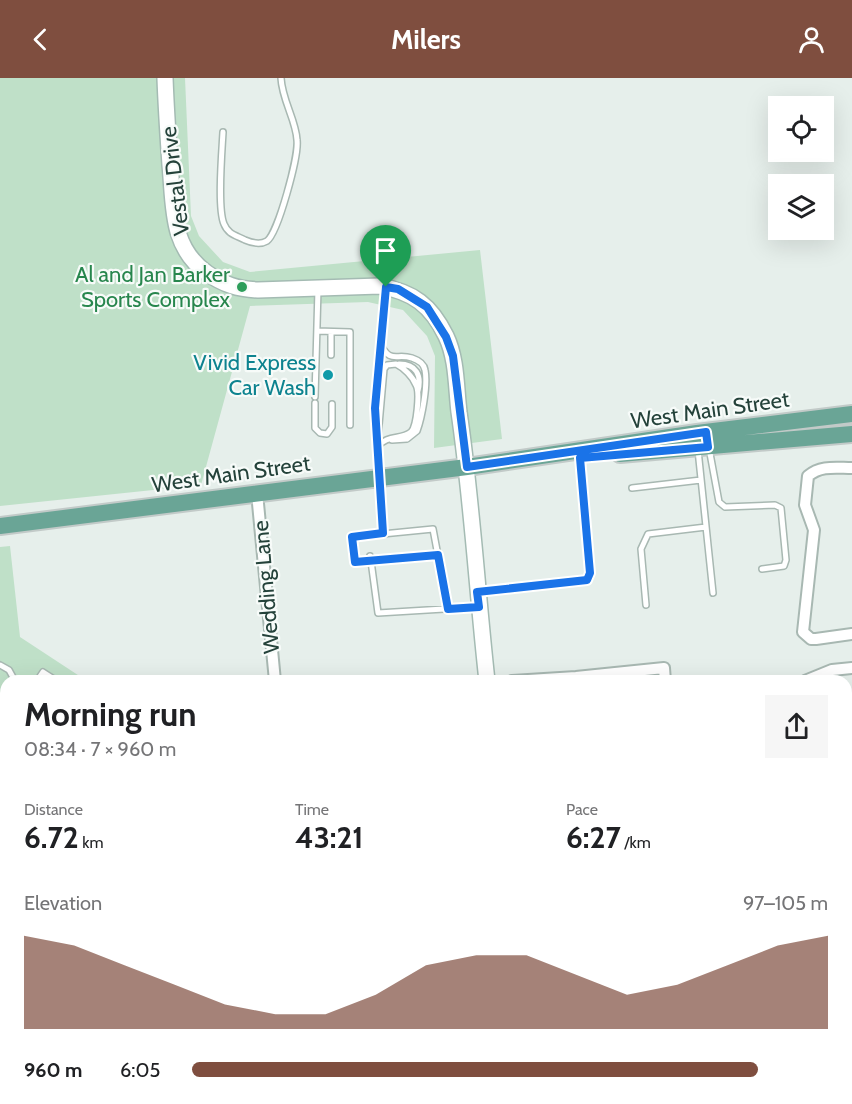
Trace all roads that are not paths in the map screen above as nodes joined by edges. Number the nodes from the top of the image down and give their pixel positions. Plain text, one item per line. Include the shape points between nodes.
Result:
1 (165, 78) edge
2 (281, 78) edge
3 (223, 132) dead end
4 (386, 287) junction
5 (318, 288) junction
6 (317, 331) junction
7 (331, 332) junction
8 (380, 344) junction
9 (331, 355) dead end
10 (394, 364) junction
11 (417, 395) junction
12 (332, 404) dead end
13 (852, 414) edge
14 (350, 425) dead end
15 (852, 434) edge
16 (704, 442) junction
17 (376, 447) junction
18 (580, 458) junction
19 (467, 467) junction
20 (852, 468) edge
21 (381, 477) junction
22 (701, 480) junction
23 (632, 488) dead end
24 (257, 493) junction
25 (0, 526) edge
26 (706, 527) junction
27 (406, 531) junction
28 (396, 532) junction
29 (385, 533) junction
30 (376, 534) junction
31 (368, 535) junction
32 (407, 538) dead end
33 (397, 539) dead end
34 (388, 540) dead end
35 (377, 542) dead end
36 (369, 543) dead end
37 (438, 555) junction
38 (370, 558) junction
39 (762, 569) dead end
40 (713, 593) dead end
41 (478, 600) junction
42 (646, 605) dead end
43 (448, 609) junction
44 (852, 634) edge
45 (0, 665) edge
46 (852, 668) edge
47 (12, 675) edge
48 (274, 675) edge
49 (486, 675) edge
50 (602, 675) edge
51 (665, 675) edge
52 (820, 675) edge

1 - 5 street, Vestal Drive via 174,219 186,253 198,267 240,289
2 - 3 lane via 297,140 294,170 274,233 266,242 253,243 229,232 222,222
4 - 5 street, Vestal Drive
4 - 8 lane
4 - 19 street, Vestal Drive via 398,289 427,307 446,337 453,356
5 - 6 lane
6 - 7 lane
6 - 12 lane via 315,429 320,433 327,434 332,427
7 - 9 lane
7 - 14 lane via 350,332
8 - 17 lane
8 - 17 lane via 386,355 419,361 425,378 417,431 407,439
10 - 11 lane via 400,365 415,382
10 - 11 lane via 407,364 417,370
10 - 17 lane via 384,369
11 - 17 lane via 413,430 382,440
13 - 16 main road, West Main Street
15 - 16 main road, West Main Street
16 - 18 main road, West Main Street
16 - 19 main road, West Main Street
16 - 22 lane
16 - 39 lane via 719,502 725,507 781,508 786,560 784,566
17 - 21 lane
18 - 19 main road, West Main Street
18 - 41 lane via 590,573 587,580
19 - 21 main road, West Main Street
19 - 41 street, Vestal Drive
20 - 44 street via 821,469 808,476 805,505 814,530 802,632 811,639
21 - 24 main road, West Main Street
21 - 29 lane
22 - 23 lane
22 - 26 lane
24 - 25 main road, West Main Street
24 - 48 street, Wedding Lane
26 - 40 lane
26 - 42 lane via 648,534 641,549
27 - 28 lane
27 - 32 lane
27 - 37 lane via 433,529
28 - 29 lane
28 - 33 lane
29 - 30 lane
29 - 34 lane
30 - 31 lane
30 - 35 lane
31 - 36 lane
31 - 38 lane via 352,537 355,562
37 - 38 lane
37 - 43 lane
38 - 43 lane via 378,613
41 - 43 lane
41 - 49 street, Vestal Drive
45 - 47 lane
46 - 52 street
50 - 51 street via 664,668

